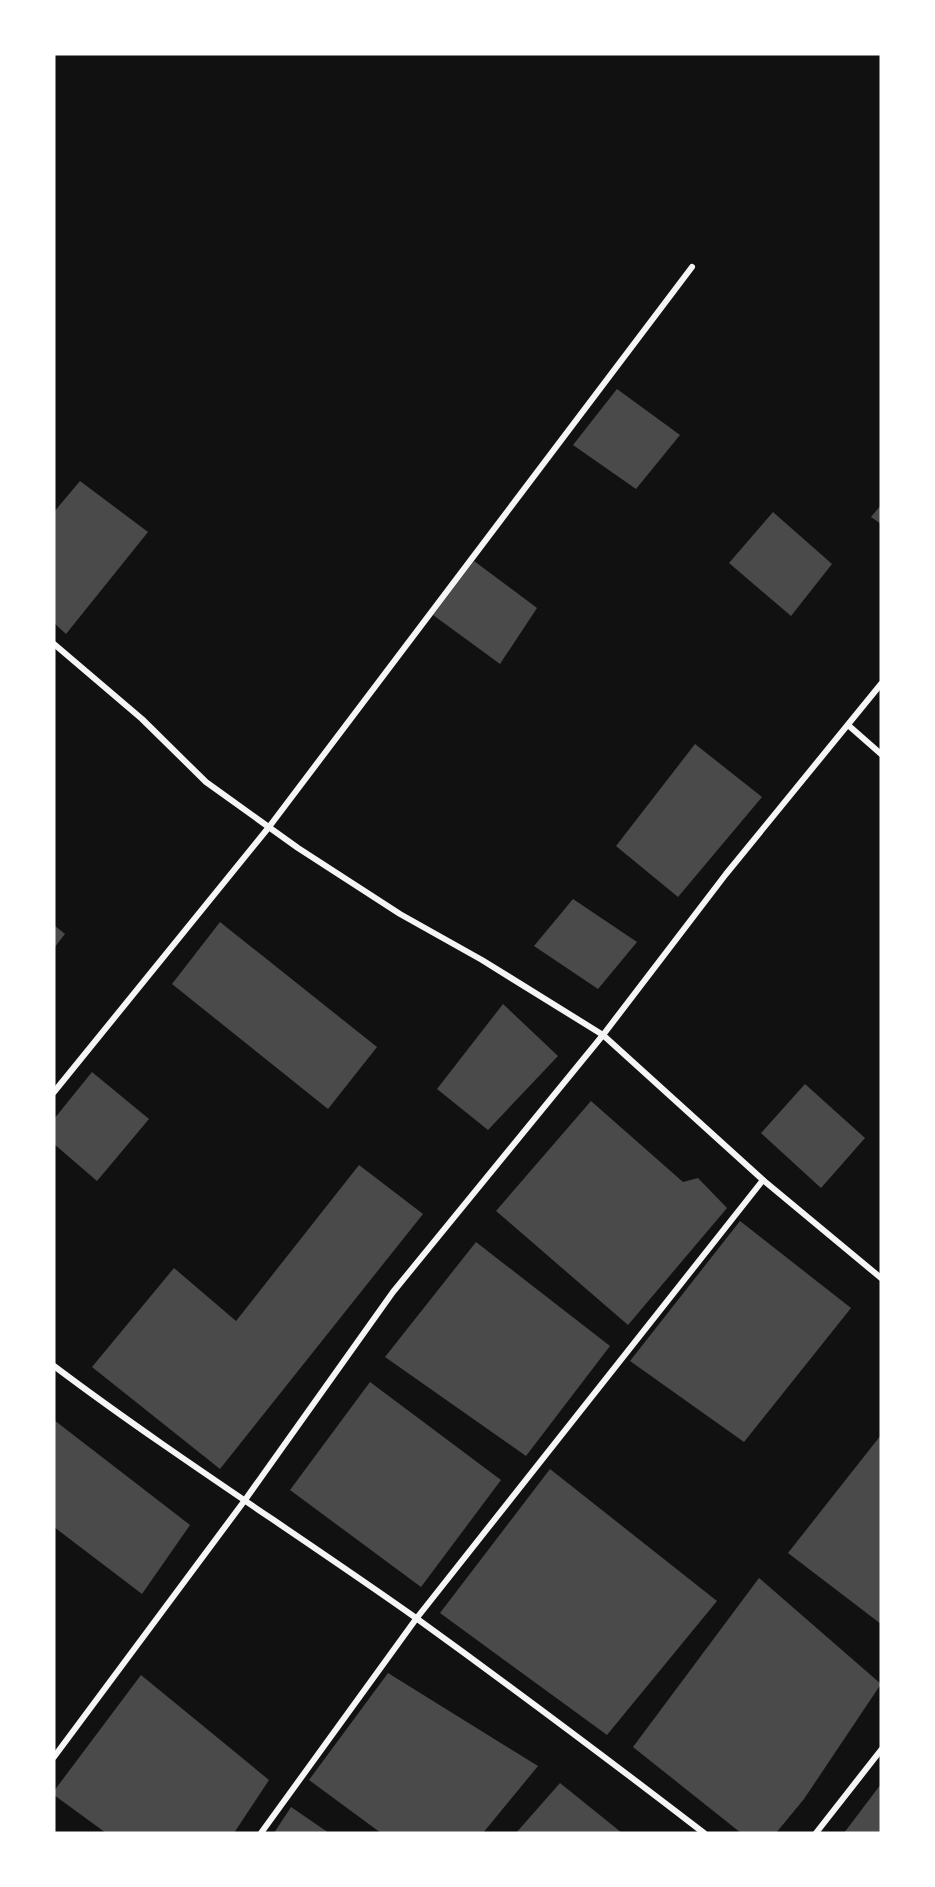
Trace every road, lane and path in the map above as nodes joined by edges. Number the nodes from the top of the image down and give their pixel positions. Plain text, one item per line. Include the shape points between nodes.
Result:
1 (692, 267) dead end
2 (54, 644) edge
3 (881, 684) edge
4 (848, 725) junction
5 (881, 754) edge
6 (269, 827) junction
7 (603, 1035) junction
8 (54, 1092) edge
9 (763, 1180) junction
10 (881, 1278) edge
11 (54, 1366) edge
12 (245, 1500) junction
13 (416, 1619) junction
14 (881, 1750) edge
15 (54, 1757) edge
16 (261, 1833) edge
17 (704, 1833) edge
18 (816, 1833) edge

1 - 6 street
2 - 6 street via 142,719 206,782
3 - 4 street
4 - 5 street
4 - 7 street via 726,874
6 - 7 street via 400,914
6 - 8 street
7 - 9 street
7 - 12 street via 393,1292
9 - 10 street
9 - 13 street
11 - 12 street
12 - 13 street
12 - 15 street
13 - 16 street
13 - 17 street
14 - 18 street

